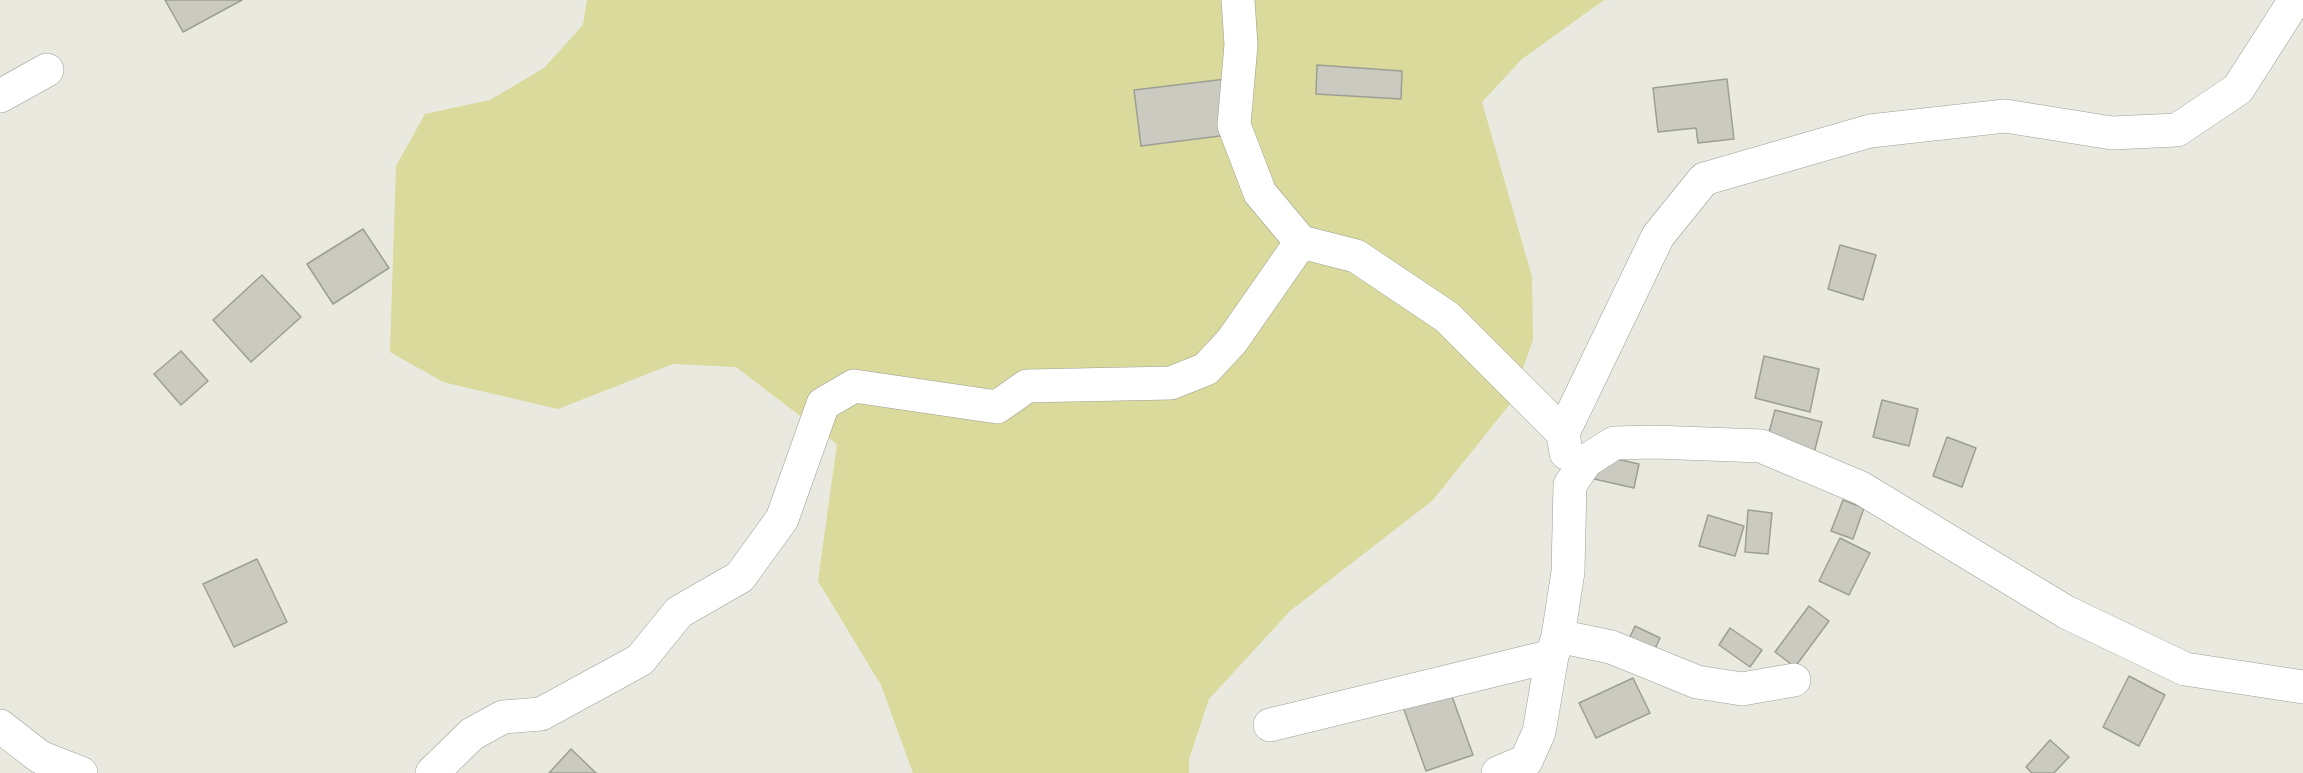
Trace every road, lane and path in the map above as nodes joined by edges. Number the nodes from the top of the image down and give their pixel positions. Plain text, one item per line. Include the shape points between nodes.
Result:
1 (1238, 0) edge
2 (2295, 0) edge
3 (47, 70) dead end
4 (0, 96) edge
5 (1301, 242) junction
6 (1563, 433) junction
7 (1570, 485) junction
8 (1555, 646) junction
9 (1794, 680) dead end
10 (2303, 687) edge
11 (1270, 725) dead end
12 (0, 726) edge
13 (32, 765) edge
14 (81, 773) edge
15 (432, 773) edge
16 (1498, 773) edge

1 - 5 street via 1241,45 1234,125 1260,193
2 - 6 street via 2238,89 2177,130 2112,133 2005,116 1870,131 1704,179 1659,236
3 - 4 street
5 - 6 street via 1356,256 1447,316
5 - 15 street via 1232,341 1206,369 1171,383 1027,386 997,407 854,386 823,404 782,519 740,577 679,612 640,660 541,714 503,717 472,735
6 - 7 street
7 - 8 street via 1568,572
7 - 10 street via 1586,461 1614,443 1761,446 1862,488 2066,612 2185,669
8 - 9 street via 1611,647 1697,682 1742,689
8 - 11 street
8 - 16 street via 1539,732 1526,761
12 - 13 street
13 - 14 street

